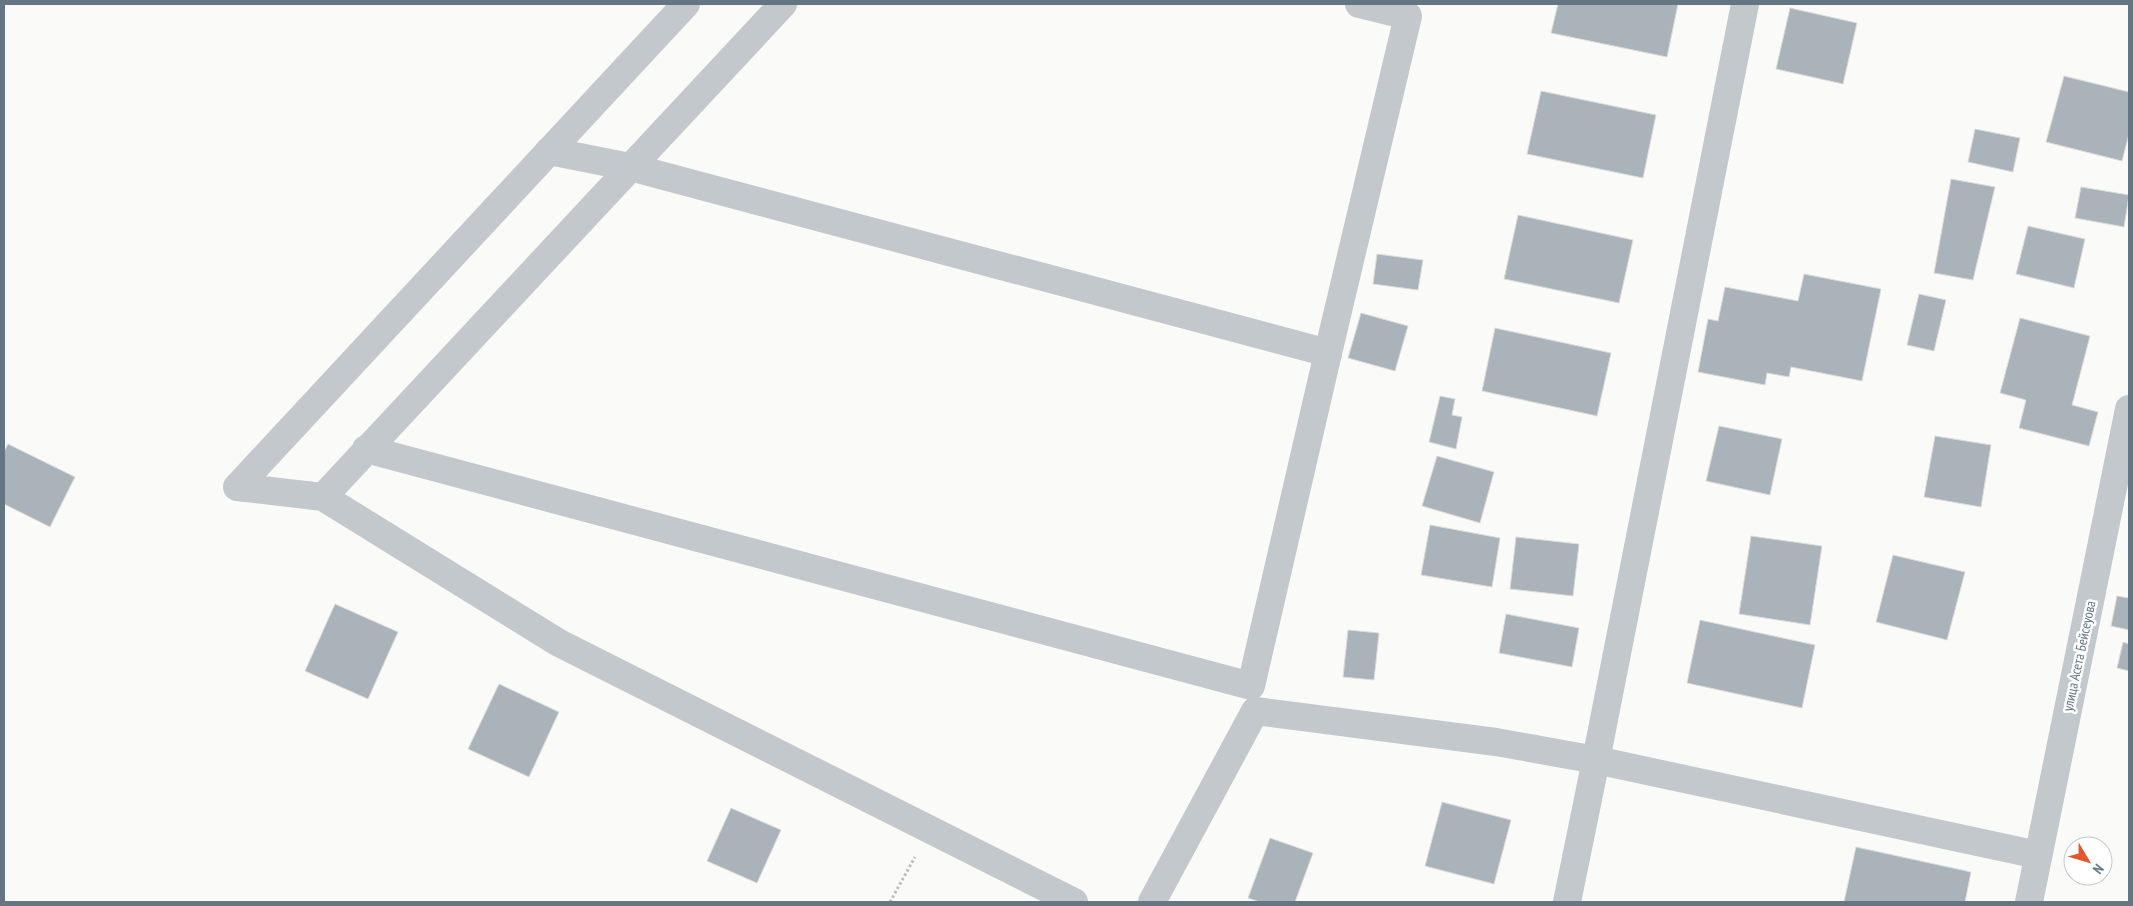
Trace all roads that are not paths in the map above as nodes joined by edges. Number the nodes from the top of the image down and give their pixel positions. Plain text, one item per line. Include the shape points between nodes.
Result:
1 (686, 4) edge
2 (783, 4) edge
3 (1360, 4) edge
4 (1744, 4) edge
5 (549, 151) junction
6 (630, 167) junction
7 (1328, 353) junction
8 (2129, 409) edge
9 (366, 449) junction
10 (323, 497) junction
11 (1253, 699) junction
12 (1596, 760) junction
13 (2038, 855) junction
14 (1074, 902) edge
15 (1152, 902) edge
16 (1567, 902) edge
17 (2029, 902) edge

1 - 5 street
2 - 6 street
3 - 7 street via 1408,16
4 - 12 street
5 - 6 street
5 - 10 street via 237,487
6 - 7 street
6 - 9 street
7 - 11 street
8 - 13 street, улица Асета Бейсеуова
9 - 10 street
9 - 11 street
10 - 14 street via 559,642
11 - 12 street
11 - 15 street
12 - 13 street
12 - 16 street
13 - 17 street, улица Асета Бейсеуова

